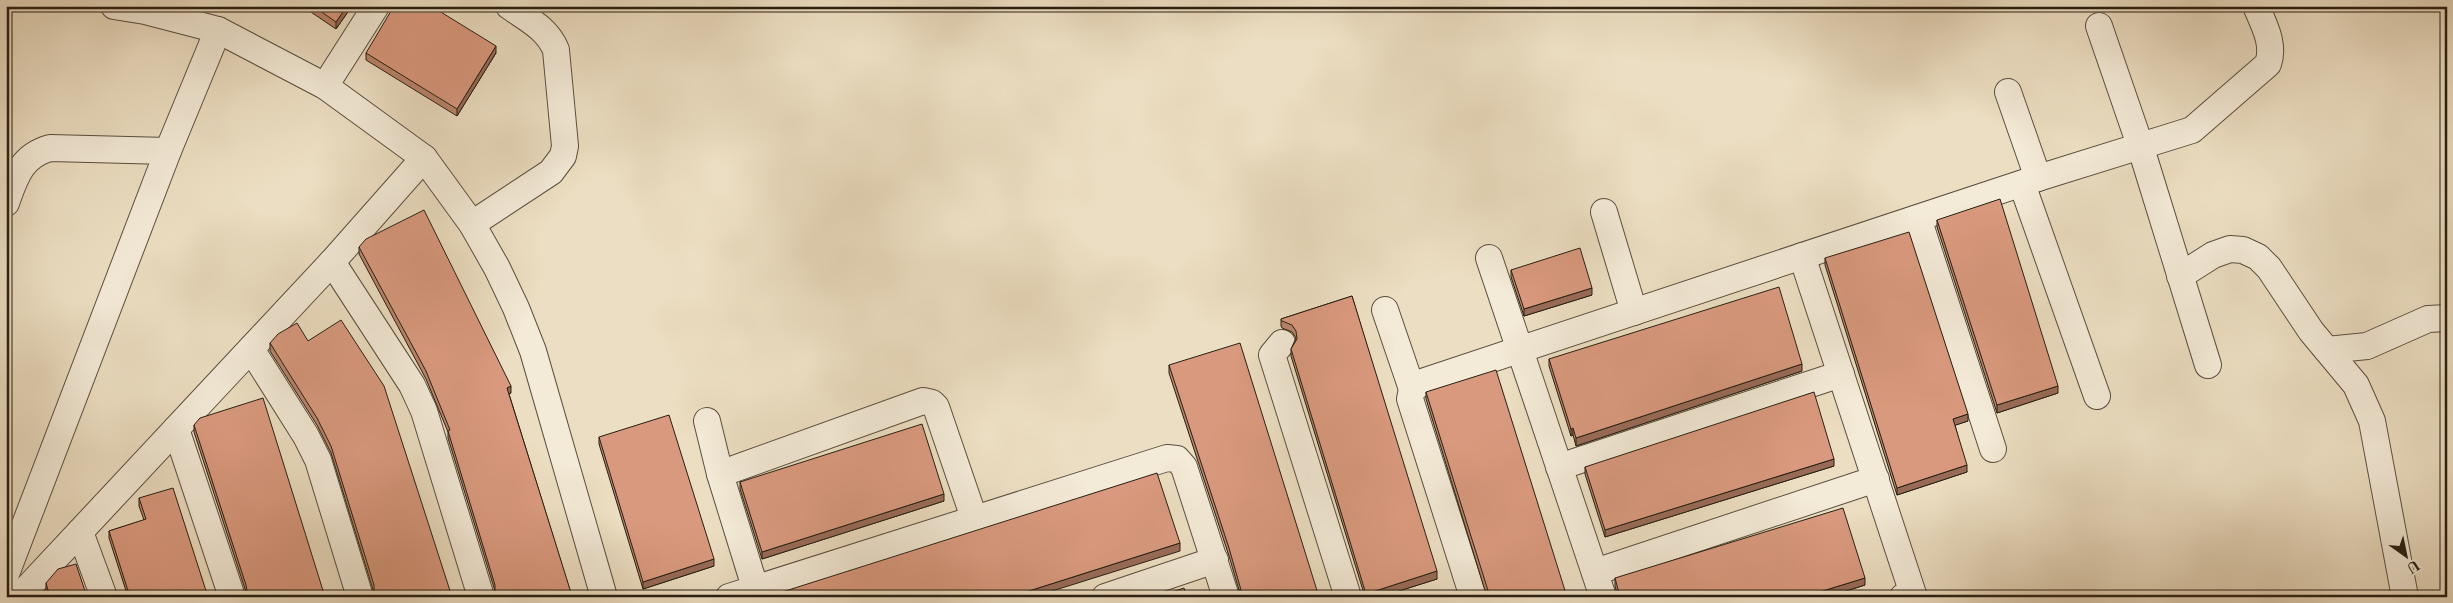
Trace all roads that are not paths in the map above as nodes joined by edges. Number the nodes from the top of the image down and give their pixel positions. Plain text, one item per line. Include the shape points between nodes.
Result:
1 (114, 6) edge
2 (376, 6) edge
3 (509, 6) edge
4 (2256, 6) edge
5 (2099, 26) dead end
6 (218, 30) junction
7 (325, 86) junction
8 (2008, 92) dead end
9 (2140, 145) junction
10 (168, 151) junction
11 (424, 158) junction
12 (2030, 181) junction
13 (6, 203) edge
14 (1604, 212) dead end
15 (1918, 218) junction
16 (472, 224) junction
17 (1802, 256) junction
18 (1489, 258) dead end
19 (332, 262) junction
20 (2180, 276) junction
21 (1385, 310) dead end
22 (1634, 312) junction
23 (2447, 318) edge
24 (1282, 343) dead end
25 (251, 349) junction
26 (1520, 350) junction
27 (2327, 350) junction
28 (2208, 365) dead end
29 (1841, 374) junction
30 (1412, 389) junction
31 (2097, 396) dead end
32 (707, 421) dead end
33 (176, 429) junction
34 (1993, 449) dead end
35 (1560, 467) junction
36 (720, 474) junction
37 (1876, 479) junction
38 (974, 518) junction
39 (80, 532) junction
40 (1215, 560) junction
41 (1595, 572) junction
42 (6, 574) edge
43 (757, 593) edge
44 (1912, 596) edge
45 (19, 597) edge
46 (104, 597) edge
47 (232, 597) edge
48 (360, 597) edge
49 (480, 597) edge
50 (604, 597) edge
51 (730, 597) edge
52 (1105, 597) edge
53 (1226, 597) edge
54 (1348, 597) edge
55 (1473, 597) edge
56 (1604, 597) edge
57 (2405, 597) edge

1 - 6 street
2 - 7 street
3 - 16 street via 544,30 552,40 556,50 565,146 561,160 551,172
4 - 9 street via 2270,42 2272,53 2268,64 2192,130
5 - 9 street
6 - 7 street
6 - 10 street
7 - 11 street
8 - 12 street
9 - 12 street
9 - 20 street
10 - 13 street via 50,148 39,151 17,174
10 - 42 street
11 - 16 street
11 - 19 street
12 - 15 street
12 - 31 street
14 - 22 street
15 - 17 street
15 - 34 street
16 - 50 street via 497,268 533,351
17 - 22 street
17 - 29 street
18 - 26 street
19 - 25 street
19 - 49 street via 412,385 424,411
20 - 27 street via 2212,255 2230,249 2243,250 2258,257
20 - 28 street
21 - 30 street
22 - 26 street
23 - 27 street via 2428,319 2367,346
24 - 54 street via 1272,355
25 - 33 street
25 - 48 street via 318,460
26 - 30 street via 1425,381
26 - 35 street
27 - 57 street via 2356,385 2372,421
29 - 35 street
29 - 37 street
30 - 55 street via 1410,399
32 - 36 street
33 - 39 street
33 - 47 street
35 - 41 street
36 - 38 street via 924,401 936,407
36 - 43 street
37 - 41 street
37 - 44 street
38 - 40 street via 1167,458 1177,459 1184,467
38 - 43 street
39 - 45 street
39 - 46 street
40 - 52 street
40 - 53 street
41 - 56 street
43 - 51 street

